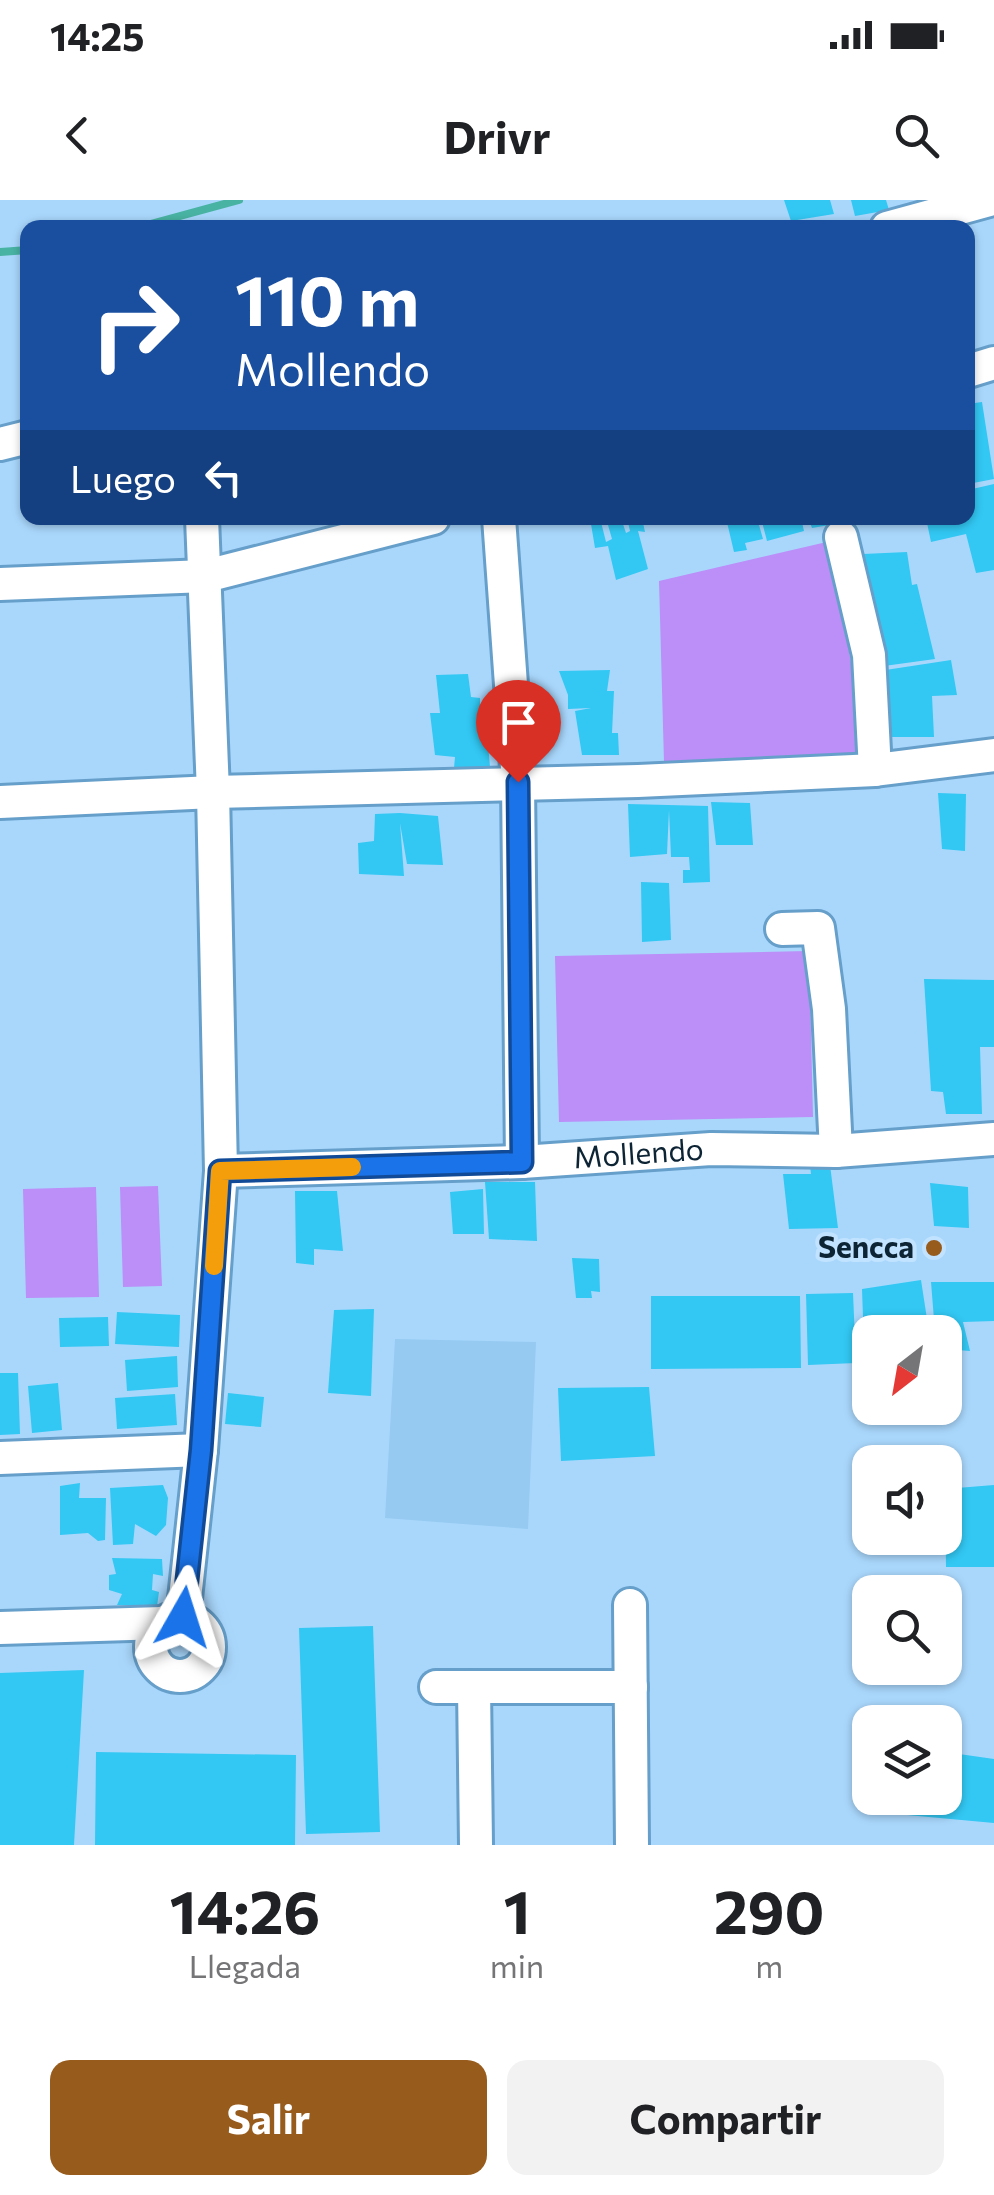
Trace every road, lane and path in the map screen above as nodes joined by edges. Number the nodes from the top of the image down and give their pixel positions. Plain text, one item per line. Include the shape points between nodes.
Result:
1 (989, 200) edge
2 (916, 220) edge
3 (202, 525) edge
4 (406, 525) edge
5 (500, 525) edge
6 (841, 537) dead end
7 (206, 576) junction
8 (0, 584) edge
9 (994, 756) edge
10 (875, 770) junction
11 (518, 782) junction
12 (213, 792) junction
13 (0, 802) edge
14 (782, 929) dead end
15 (994, 1139) edge
16 (836, 1152) junction
17 (522, 1162) junction
18 (220, 1171) junction
19 (201, 1450) junction
20 (0, 1458) edge
21 (630, 1605) dead end
22 (173, 1620) junction
23 (83, 1626) junction
24 (0, 1628) edge
25 (157, 1665) junction
26 (436, 1687) dead end
27 (474, 1687) junction
28 (631, 1687) junction
29 (476, 1845) edge
30 (632, 1845) edge

1 - 2 street
3 - 7 street
4 - 7 street
5 - 11 street
6 - 10 street via 870,655
7 - 8 street
7 - 12 street
9 - 10 street
10 - 11 street
11 - 12 street
11 - 17 street
12 - 13 street
12 - 18 street
14 - 16 street via 818,928
15 - 16 street, Mollendo
16 - 17 street, Mollendo via 711,1149
17 - 18 street, Mollendo
18 - 19 street
19 - 20 street
19 - 22 street
21 - 28 street
22 - 23 street
22 - 25 street via 156,1630 150,1647
22 - 25 street via 192,1620 206,1633 206,1661 183,1676
23 - 24 street
23 - 25 street
26 - 27 street
27 - 28 street
27 - 29 street
28 - 30 street

